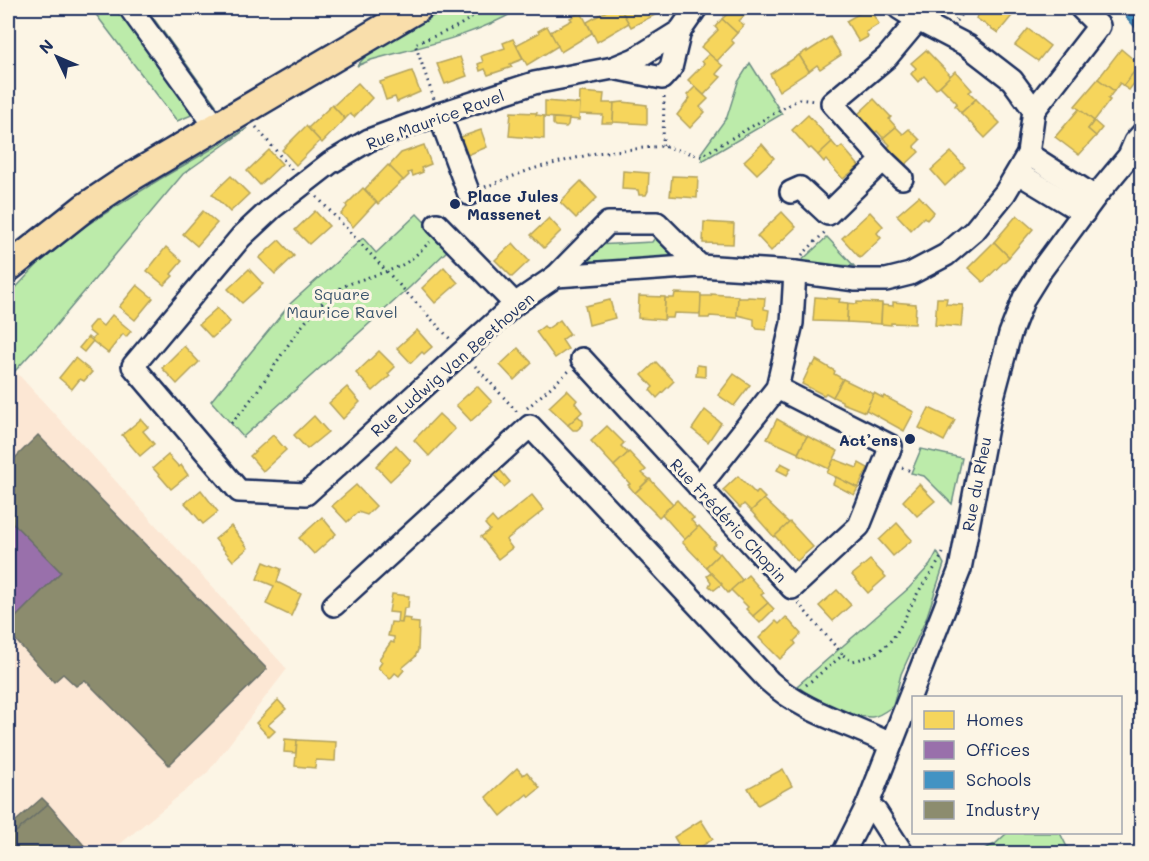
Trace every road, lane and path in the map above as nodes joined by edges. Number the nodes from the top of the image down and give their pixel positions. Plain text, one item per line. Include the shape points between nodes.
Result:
1 (130, 8) edge
2 (418, 8) edge
3 (478, 8) edge
4 (696, 8) edge
5 (899, 8) edge
6 (1081, 8) edge
7 (918, 20) junction
8 (680, 31) junction
9 (613, 68) junction
10 (662, 78) junction
11 (832, 103) junction
12 (1034, 110) junction
13 (439, 114) junction
14 (216, 127) junction
15 (255, 127) dead end
16 (1142, 134) edge
17 (663, 146) junction
18 (883, 160) junction
19 (1023, 163) junction
20 (902, 178) dead end
21 (303, 184) junction
22 (790, 192) dead end
23 (469, 194) joint
24 (1089, 205) junction
25 (828, 214) junction
26 (439, 227) joint
27 (700, 266) junction
28 (8, 268) edge
29 (387, 270) junction
30 (791, 271) junction
31 (556, 276) junction
32 (515, 304) junction
33 (463, 353) junction
34 (582, 359) joint
35 (133, 366) joint
36 (777, 388) junction
37 (525, 421) junction
38 (231, 423) dead end
39 (699, 488) junction
40 (944, 546) dead end
41 (792, 588) junction
42 (334, 605) dead end
43 (843, 655) junction
44 (791, 699) junction
45 (890, 744) junction
46 (867, 806) junction
47 (843, 854) edge
48 (903, 854) edge

1 - 14 street
2 - 14 main road
3 - 13 path via 467,21 415,44
4 - 8 street, Rue Maurice Ravel
5 - 7 street
6 - 12 street via 1099,26
7 - 11 street via 887,57
7 - 12 street via 968,46 1012,80
8 - 9 street, Rue Maurice Ravel
8 - 10 street via 671,68
9 - 10 street
9 - 13 street, Rue Maurice Ravel via 534,83
10 - 17 path
11 - 17 path via 799,99 701,156
11 - 18 street
12 - 19 street
13 - 21 street, Rue Maurice Ravel via 369,140
13 - 23 street
14 - 28 main road via 84,208
15 - 21 path
16 - 24 street, Rue du Rheu
17 - 23 path via 596,153 532,169
18 - 20 street
18 - 25 street
19 - 24 street
19 - 30 street via 974,231 946,255 910,274 886,280 856,280
21 - 29 path
21 - 35 street, Rue Maurice Ravel via 241,237
22 - 25 street via 800,188
24 - 45 street, Rue du Rheu via 1024,298 1010,334 992,401 960,569
25 - 30 path via 830,228
26 - 29 path via 402,265
26 - 32 street
27 - 30 street
27 - 31 street
27 - 31 street, Rue Ludwig Van Beethoven via 657,223 608,223
29 - 33 path
29 - 38 path via 335,291 311,316
30 - 36 street via 792,323
31 - 32 street, Rue Ludwig Van Beethoven
32 - 33 street, Rue Ludwig Van Beethoven
33 - 35 street, Rue Ludwig Van Beethoven via 306,494 239,491
33 - 37 path
34 - 37 path
34 - 39 street, Rue Frédéric Chopin
36 - 39 street
36 - 41 street, Rue Frédéric Chopin via 891,446 859,526
37 - 42 street
37 - 44 street via 761,672
39 - 41 street, Rue Frédéric Chopin
40 - 43 path via 942,556 886,647 852,661
41 - 43 path via 796,601
43 - 44 path
44 - 45 street
45 - 46 street, Rue du Rheu
46 - 47 street, Rue du Rheu
46 - 48 street via 876,812

